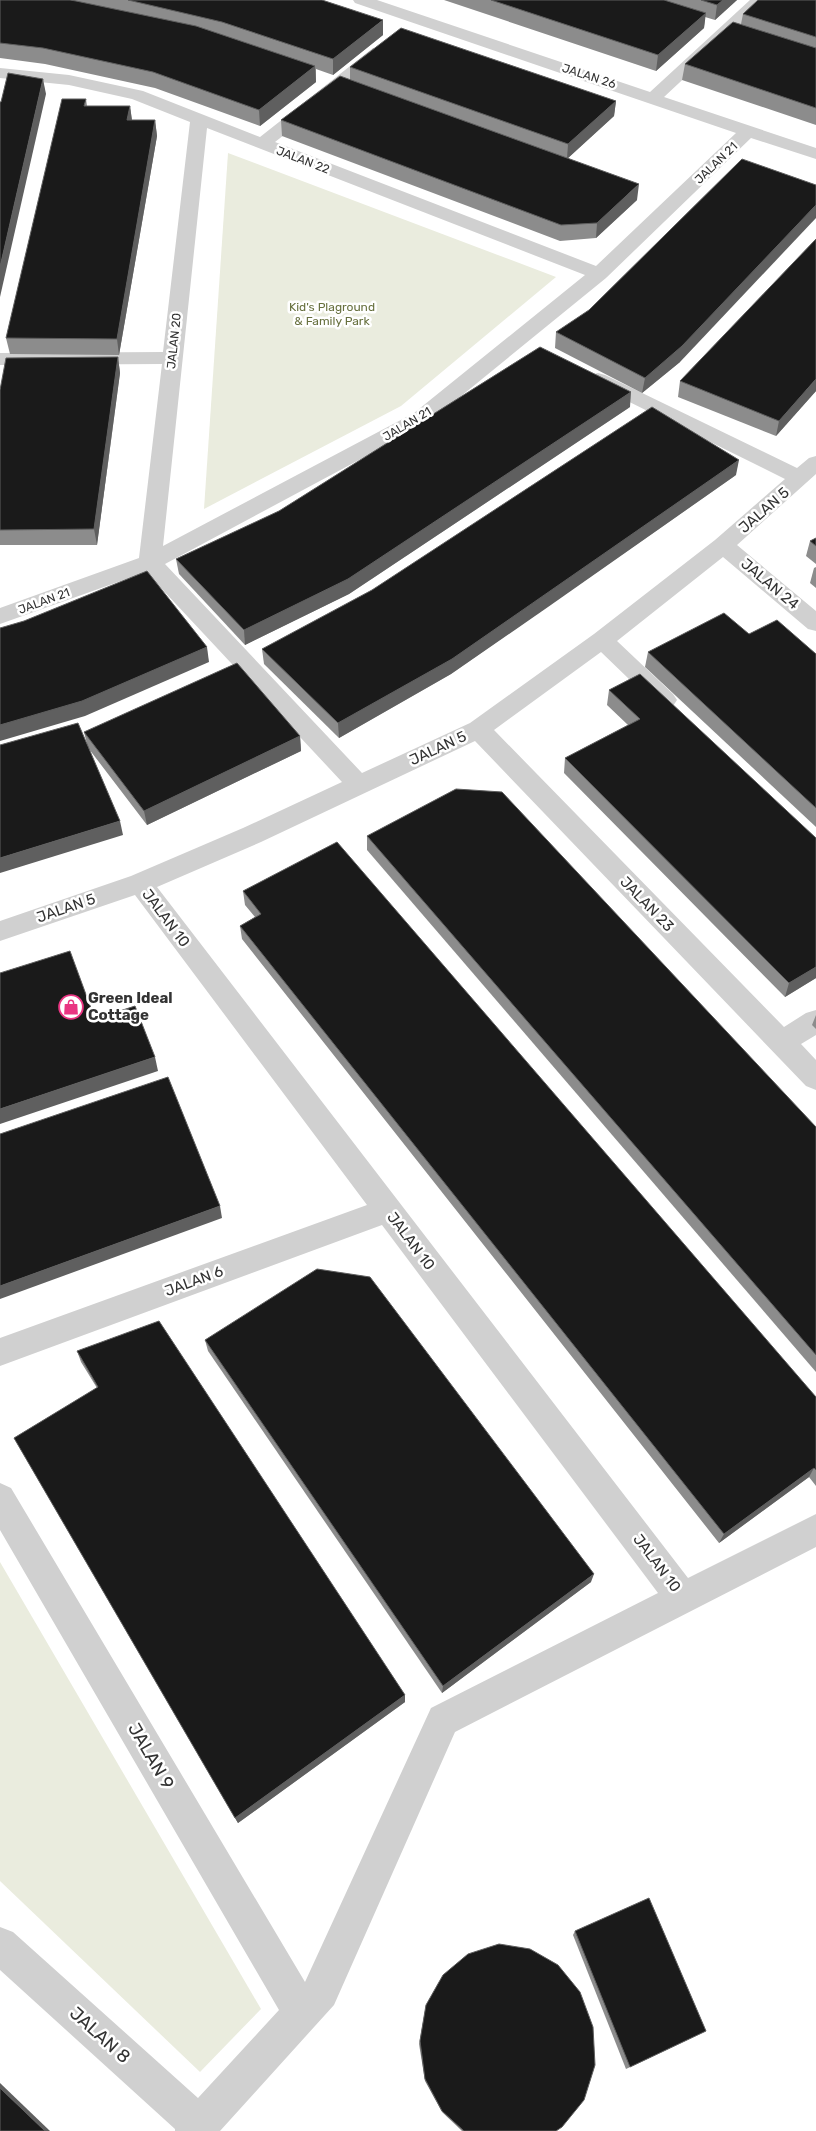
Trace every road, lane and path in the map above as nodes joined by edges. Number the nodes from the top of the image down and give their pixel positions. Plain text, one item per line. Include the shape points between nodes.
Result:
1 (361, 0) edge
2 (760, 0) edge
3 (420, 20) junction
4 (405, 32) edge
5 (390, 43) edge
6 (0, 73) edge
7 (653, 98) junction
8 (199, 119) junction
9 (749, 130) junction
10 (262, 144) junction
11 (816, 154) edge
12 (599, 274) junction
13 (172, 358) junction
14 (0, 359) edge
15 (580, 370) edge
16 (808, 471) edge
17 (723, 545) junction
18 (150, 562) junction
19 (0, 616) edge
20 (816, 622) edge
21 (602, 640) junction
22 (681, 715) edge
23 (478, 729) junction
24 (358, 784) junction
25 (140, 883) junction
26 (0, 931) edge
27 (816, 1021) edge
28 (781, 1042) junction
29 (816, 1078) edge
30 (388, 1210) junction
31 (0, 1352) edge
32 (0, 1499) edge
33 (816, 1530) edge
34 (683, 1598) junction
35 (0, 1945) edge
36 (302, 2013) junction
37 (196, 2128) edge

1 - 3 street, JALAN 26
2 - 7 street
3 - 4 street
3 - 7 street, JALAN 26
5 - 10 street
6 - 8 street, JALAN 22 via 69,80 138,95
7 - 9 street, JALAN 26
8 - 10 street, JALAN 22
8 - 13 street, JALAN 20
9 - 11 street, JALAN 26
9 - 12 street, JALAN 21
10 - 12 street, JALAN 22
12 - 18 street, JALAN 21 via 527,344 422,418
13 - 14 street
13 - 18 street, JALAN 20
15 - 16 street
16 - 17 street, JALAN 5
17 - 20 street, JALAN 24
17 - 21 street, JALAN 5
18 - 19 street, JALAN 21
18 - 24 street
21 - 22 street
21 - 23 street, JALAN 5
23 - 24 street, JALAN 5
23 - 28 street, JALAN 23
24 - 25 street, JALAN 5 via 252,835
25 - 26 street, JALAN 5
25 - 30 street, JALAN 10
27 - 28 street
28 - 29 street, JALAN 23
30 - 31 street, JALAN 6
30 - 34 street, JALAN 10
32 - 36 street, JALAN 9
33 - 34 street
34 - 36 street via 443,1720 320,1992
35 - 37 street, JALAN 8
36 - 37 street

